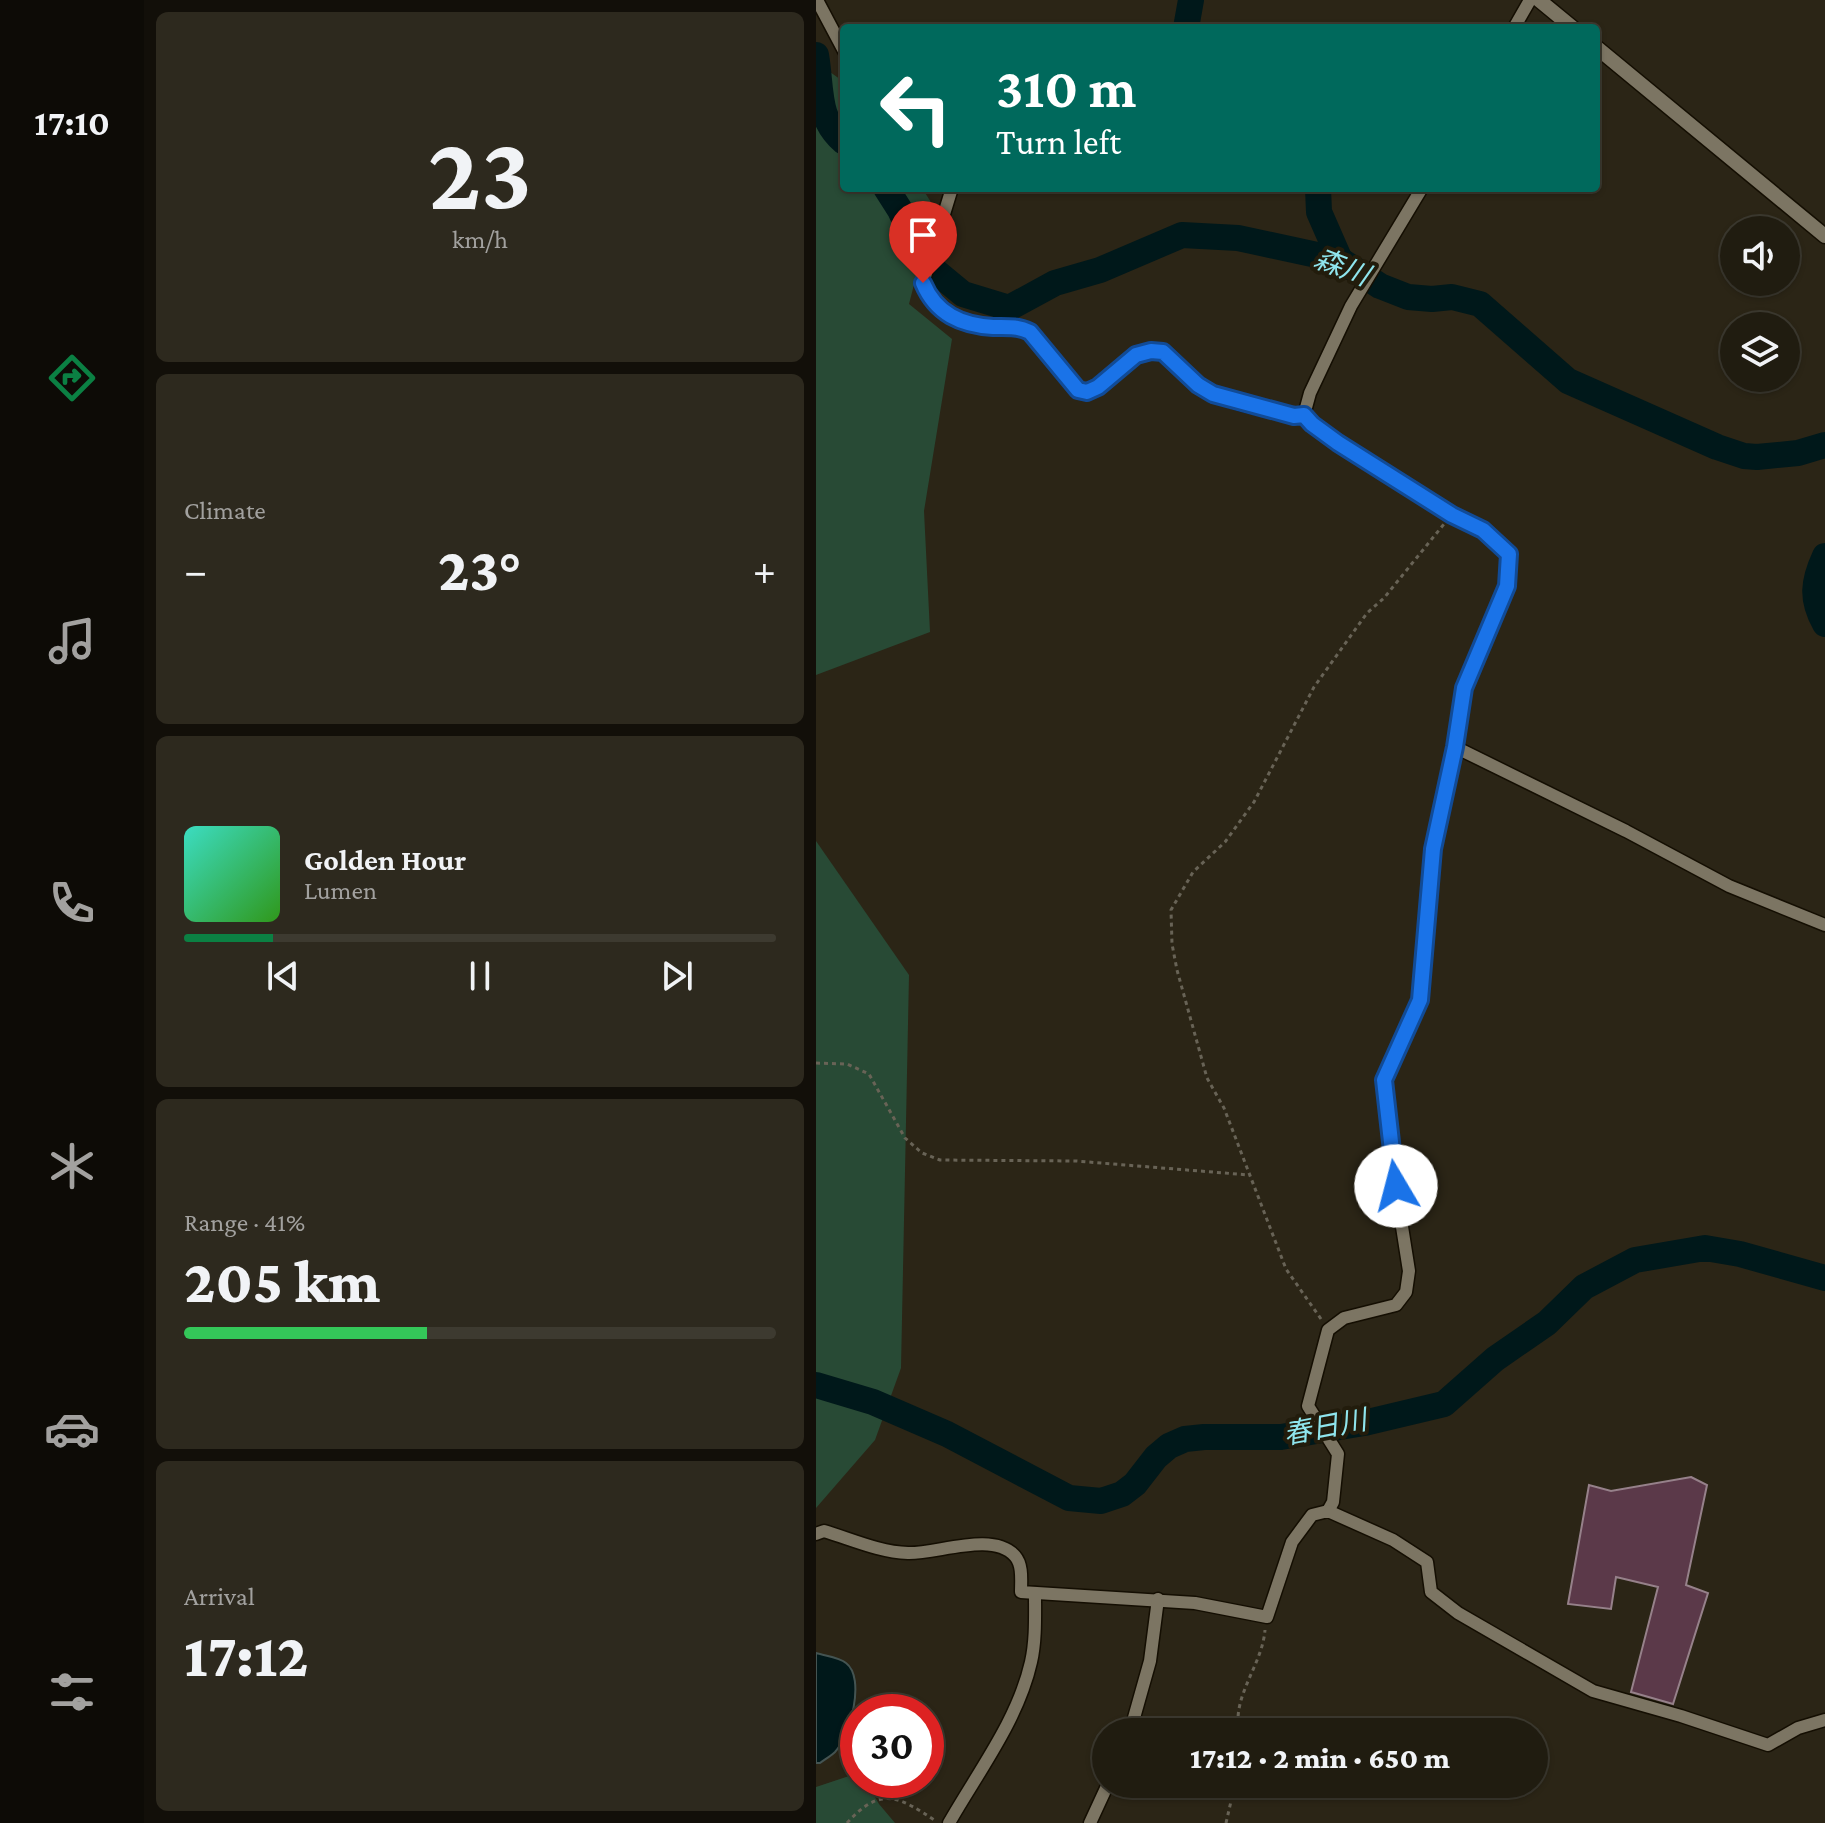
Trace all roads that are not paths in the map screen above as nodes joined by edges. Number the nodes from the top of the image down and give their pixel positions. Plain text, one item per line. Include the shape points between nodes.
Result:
1 (817, 0) edge
2 (1530, 0) edge
3 (1539, 0) edge
4 (1516, 24) edge
5 (1568, 24) edge
6 (840, 43) edge
7 (1600, 50) edge
8 (951, 192) edge
9 (1420, 192) edge
10 (1825, 236) edge
11 (1304, 415) junction
12 (1455, 747) junction
13 (1825, 925) edge
14 (1328, 1511) junction
15 (816, 1534) edge
16 (1035, 1593) junction
17 (1158, 1599) junction
18 (1134, 1718) edge
19 (1825, 1720) edge
20 (1102, 1798) edge
21 (949, 1823) edge
22 (1090, 1823) edge

1 - 6 street
2 - 4 street
3 - 5 street
7 - 10 street
8 - 11 street via 923,283 929,296 965,324 1030,332 1078,390 1098,387 1136,355 1163,352 1213,394
9 - 11 street via 1351,306
11 - 12 street via 1338,443 1483,530 1509,554 1507,586 1464,688
12 - 13 street via 1729,886
12 - 14 street via 1433,849 1420,1000 1384,1080 1409,1271 1406,1292 1396,1305 1344,1318 1328,1330 1308,1406 1338,1454
14 - 17 street via 1312,1515 1292,1542 1267,1617
14 - 19 street via 1427,1562 1431,1592 1449,1606 1593,1691 1768,1745
15 - 16 street via 824,1531 910,1553 997,1545 1016,1557 1021,1592
16 - 17 street
16 - 21 street via 1031,1662 1018,1701
17 - 18 street via 1150,1661
20 - 22 street

